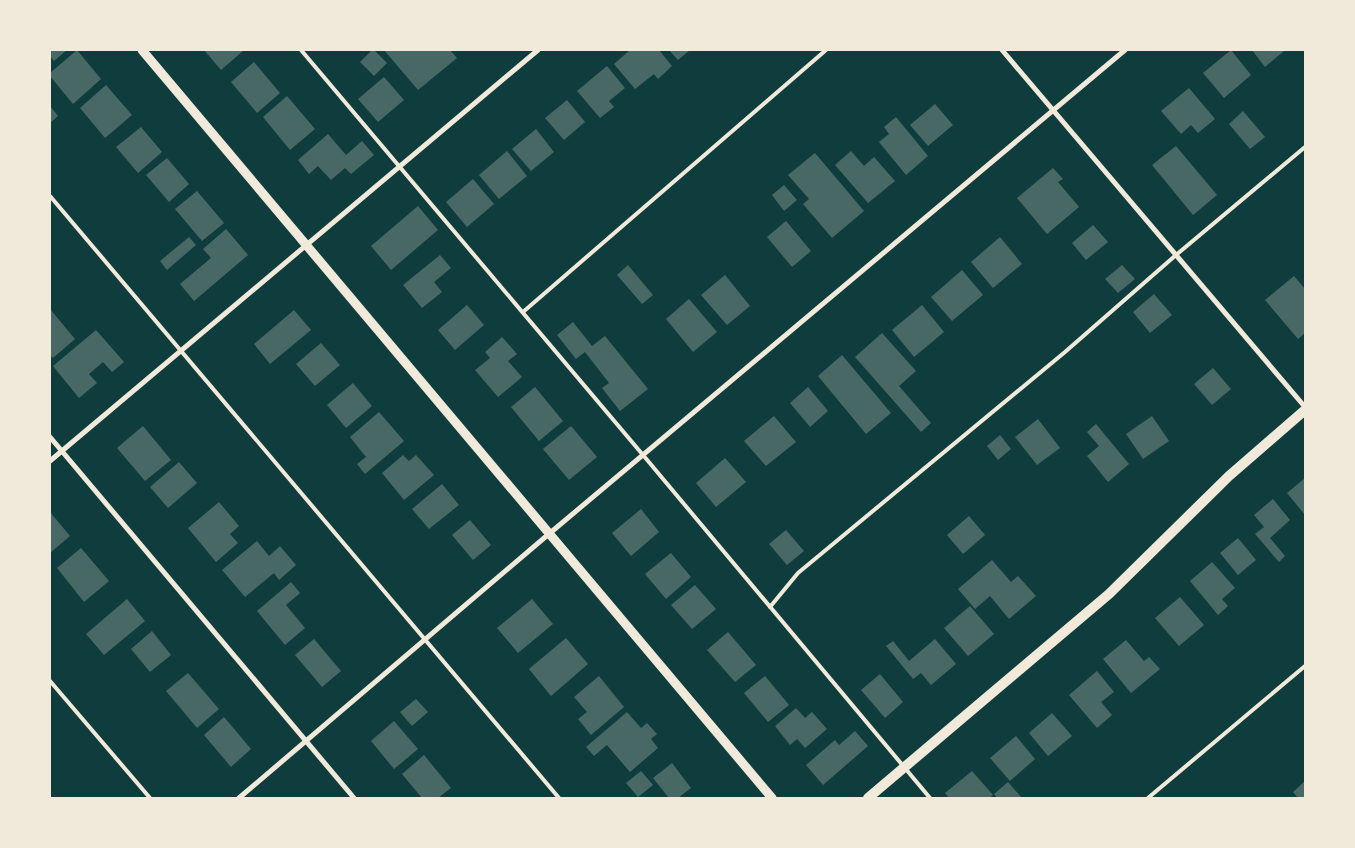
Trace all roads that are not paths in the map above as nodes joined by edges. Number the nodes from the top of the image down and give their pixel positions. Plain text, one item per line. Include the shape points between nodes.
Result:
1 (142, 50) edge
2 (301, 50) edge
3 (538, 50) edge
4 (826, 50) edge
5 (1002, 50) edge
6 (1125, 50) edge
7 (1054, 111) junction
8 (1305, 147) edge
9 (399, 167) junction
10 (50, 196) edge
11 (307, 245) junction
12 (1176, 255) junction
13 (523, 312) junction
14 (180, 351) junction
15 (1305, 408) edge
16 (50, 437) edge
17 (62, 451) junction
18 (643, 455) junction
19 (50, 461) edge
20 (550, 534) junction
21 (770, 607) junction
22 (425, 640) junction
23 (1305, 666) edge
24 (50, 681) edge
25 (306, 741) junction
26 (904, 768) junction
27 (150, 798) edge
28 (239, 798) edge
29 (354, 798) edge
30 (559, 798) edge
31 (772, 798) edge
32 (868, 798) edge
33 (930, 798) edge
34 (1148, 798) edge

1 - 11 street
2 - 9 lane
3 - 9 street
4 - 13 lane
5 - 7 street
6 - 7 street
7 - 12 street
7 - 18 street
8 - 12 lane
9 - 11 street
9 - 13 lane
10 - 14 lane
11 - 14 street
11 - 20 street
12 - 15 street
12 - 21 lane via 1065,352 798,573
13 - 18 lane
14 - 17 street
14 - 22 lane
15 - 26 main road via 1229,476 1102,601
16 - 17 street
17 - 19 street
17 - 25 street
18 - 20 street
18 - 21 lane
20 - 22 street
20 - 31 street
21 - 26 lane
22 - 25 street
22 - 30 lane
23 - 34 lane
24 - 27 lane
25 - 28 street
25 - 29 street
26 - 32 main road
26 - 33 lane

